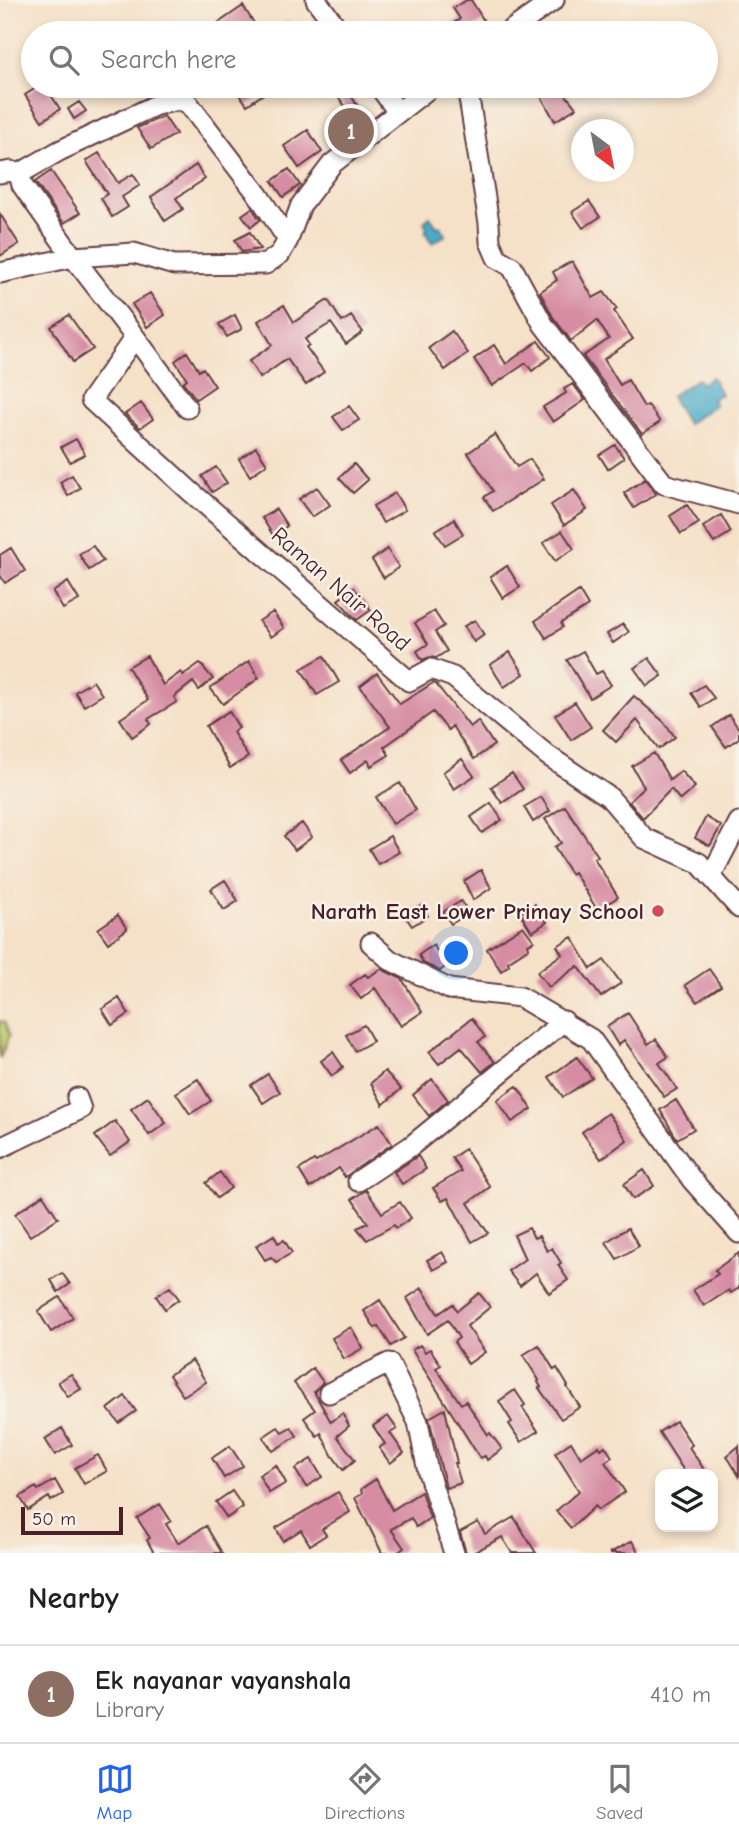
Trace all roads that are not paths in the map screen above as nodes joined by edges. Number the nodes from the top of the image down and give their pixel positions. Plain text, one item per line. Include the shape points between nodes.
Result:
1 (316, 0) edge
2 (554, 0) edge
3 (332, 21) edge
4 (524, 21) edge
5 (388, 98) edge
6 (415, 98) edge
7 (469, 98) edge
8 (397, 111) junction
9 (10, 174) edge
10 (288, 240) junction
11 (73, 257) junction
12 (0, 273) edge
13 (135, 337) junction
14 (187, 408) dead end
15 (739, 504) edge
16 (739, 822) edge
17 (711, 876) junction
18 (739, 908) edge
19 (371, 943) dead end
20 (564, 1021) junction
21 (77, 1098) dead end
22 (0, 1148) edge
23 (358, 1181) dead end
24 (739, 1233) edge
25 (329, 1393) dead end
26 (454, 1553) edge

1 - 3 street
2 - 4 street
5 - 8 street
6 - 8 street
7 - 15 street via 490,242 497,258 512,267 543,324 664,484
8 - 10 street via 332,164 301,205
9 - 10 street via 156,105 179,100 188,103
9 - 11 street
10 - 11 street via 280,254 265,264 174,265 134,253
11 - 12 street
11 - 13 street
13 - 14 street
13 - 17 street, Raman Nair Road via 91,400 409,681 431,669 453,677 547,755 609,797 644,838 699,863
16 - 17 street
17 - 18 street, Raman Nair Road
19 - 20 street via 390,960 449,989 520,997
20 - 23 street via 411,1146
20 - 24 street via 591,1039 685,1171
21 - 22 street via 81,1109
25 - 26 street via 389,1363 418,1422 428,1472

